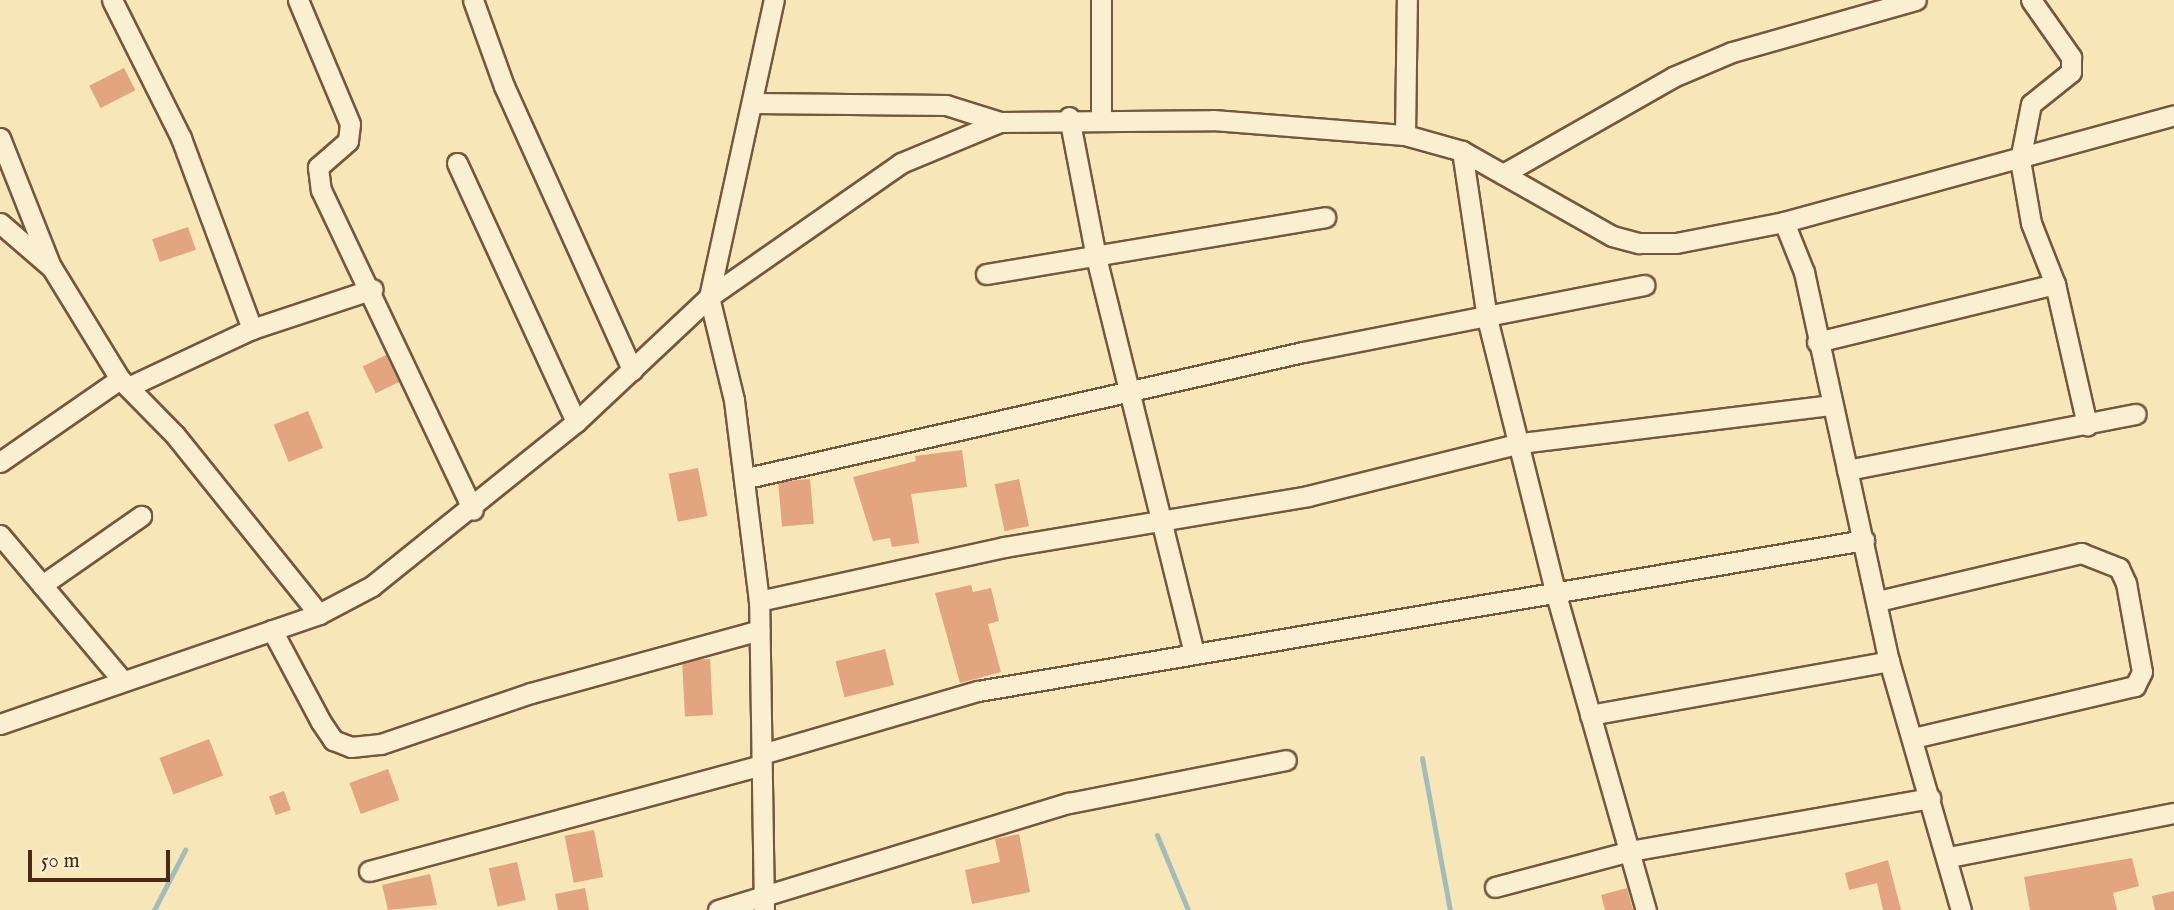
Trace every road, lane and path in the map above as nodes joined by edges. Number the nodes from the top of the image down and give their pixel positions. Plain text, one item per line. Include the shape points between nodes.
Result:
1 (112, 0) edge
2 (298, 0) edge
3 (473, 0) edge
4 (774, 0) edge
5 (1101, 0) edge
6 (1408, 0) edge
7 (1916, 0) edge
8 (2031, 0) edge
9 (754, 103) junction
10 (2174, 115) edge
11 (1069, 117) junction
12 (1101, 118) junction
13 (1000, 122) junction
14 (1405, 135) junction
15 (0, 138) edge
16 (1462, 151) junction
17 (2020, 160) junction
18 (457, 163) dead end
19 (1503, 174) junction
20 (1325, 217) dead end
21 (1784, 222) junction
22 (0, 223) edge
23 (1096, 257) junction
24 (51, 268) junction
25 (986, 274) dead end
26 (2055, 284) junction
27 (1644, 285) dead end
28 (373, 289) junction
29 (709, 297) junction
30 (1487, 318) junction
31 (251, 329) junction
32 (1817, 342) junction
33 (632, 370) junction
34 (124, 383) junction
35 (1129, 389) junction
36 (1829, 405) junction
37 (2136, 414) dead end
38 (576, 422) junction
39 (2087, 425) junction
40 (1521, 443) junction
41 (0, 462) edge
42 (1847, 470) junction
43 (747, 478) junction
44 (473, 510) junction
45 (141, 516) dead end
46 (1164, 523) junction
47 (0, 535) edge
48 (1864, 540) junction
49 (42, 585) junction
50 (1555, 592) junction
51 (759, 601) junction
52 (1878, 601) junction
53 (319, 614) junction
54 (272, 630) junction
55 (760, 631) junction
56 (1193, 650) junction
57 (1889, 661) junction
58 (122, 680) junction
59 (1590, 715) junction
60 (0, 724) edge
61 (1914, 738) junction
62 (762, 759) junction
63 (1286, 760) dead end
64 (1930, 797) junction
65 (2174, 813) edge
66 (1630, 851) junction
67 (1949, 857) junction
68 (369, 871) dead end
69 (1495, 887) dead end
70 (763, 904) edge
71 (718, 910) edge
72 (1646, 910) edge
73 (1961, 910) edge

1 - 31 street via 191,162
2 - 28 street via 351,134 318,167 317,178
3 - 33 street via 504,86
4 - 9 street
5 - 12 street
6 - 14 street
7 - 19 street via 1720,57
8 - 17 street via 2071,57 2071,72 2031,104
9 - 13 street via 946,105
9 - 29 street
10 - 17 street
11 - 12 street
11 - 13 street
11 - 23 street
12 - 14 street via 1334,125
13 - 29 street via 943,141 891,169
14 - 16 street
15 - 24 street
16 - 19 street
16 - 30 street
17 - 21 street
17 - 26 street via 2031,223
18 - 38 street
19 - 21 street via 1612,236 1639,243 1676,243
20 - 23 street
21 - 32 street via 1804,272
22 - 24 street
23 - 25 street
23 - 35 street
24 - 34 street
26 - 32 street
26 - 39 street
27 - 30 street
28 - 31 street
28 - 44 street
29 - 33 street
29 - 43 street
30 - 35 street
30 - 40 street
31 - 34 street
32 - 36 street
33 - 38 street
34 - 41 street
34 - 53 street
35 - 43 street
35 - 46 street
36 - 40 street
36 - 42 street
37 - 39 street
38 - 44 street
39 - 42 street
40 - 46 street via 1308,496
40 - 50 street
42 - 48 street
43 - 51 street
44 - 53 street via 407,563
45 - 49 street
46 - 51 street via 1004,547
46 - 56 street
47 - 49 street
48 - 50 street
48 - 52 street
49 - 58 street
50 - 56 street
50 - 59 street
51 - 55 street
52 - 57 street
52 - 61 street via 2081,553 2119,568 2126,583 2142,672 2135,686
53 - 54 street
54 - 55 street via 321,723 333,740 351,747 382,744 531,693
54 - 58 street
55 - 62 street
56 - 62 street via 978,691
57 - 59 street
57 - 61 street
58 - 60 street
59 - 66 street
61 - 64 street
62 - 68 street
62 - 70 street
63 - 70 street via 1069,803
64 - 66 street
64 - 67 street
65 - 67 street
66 - 69 street
66 - 72 street
67 - 73 street
70 - 71 street

